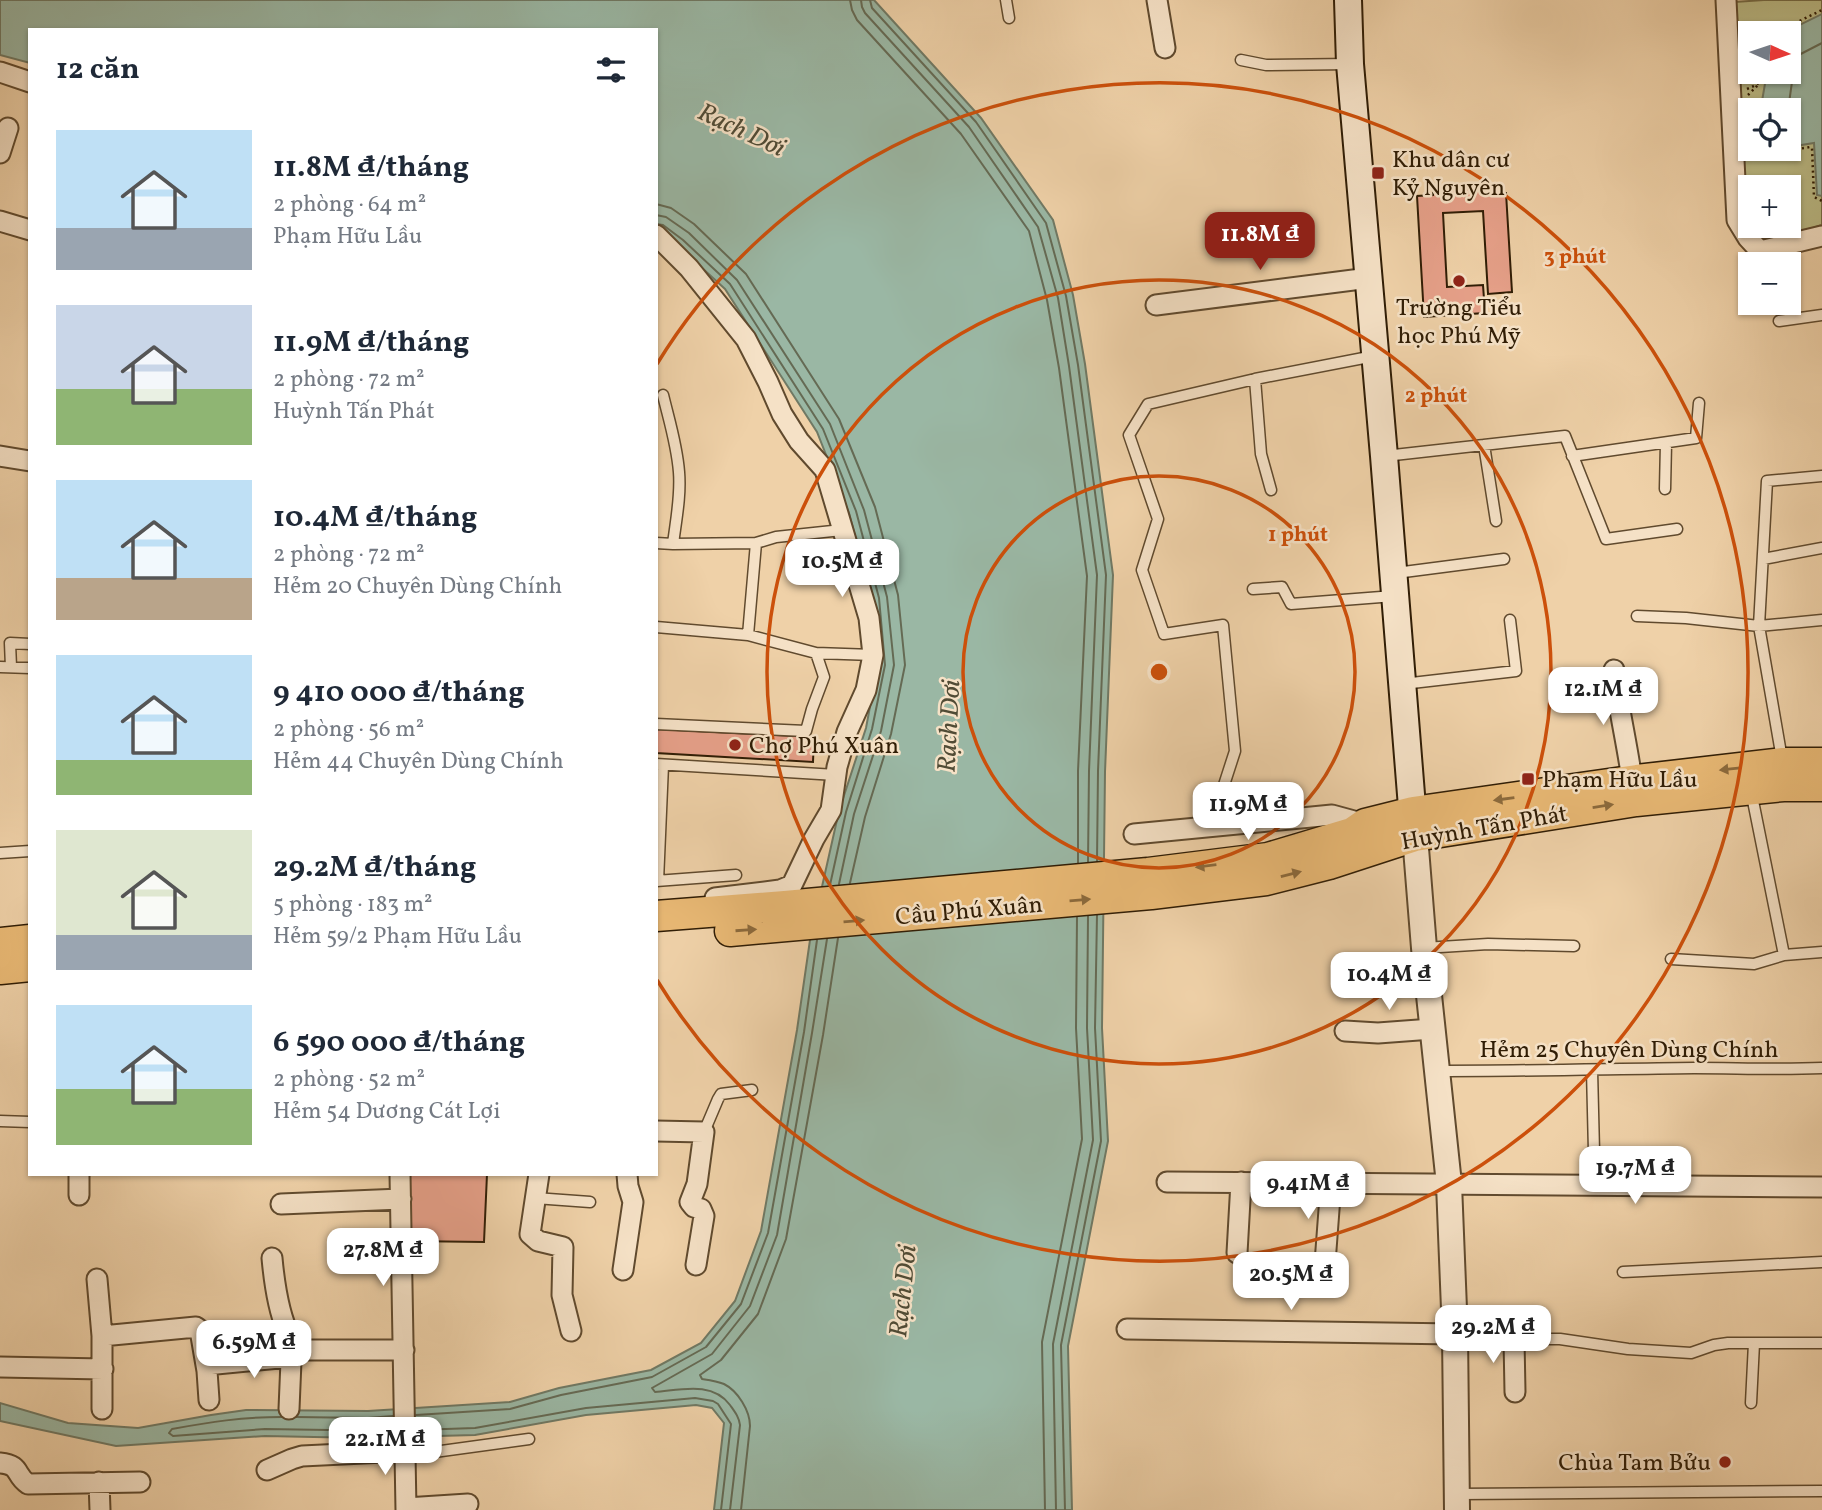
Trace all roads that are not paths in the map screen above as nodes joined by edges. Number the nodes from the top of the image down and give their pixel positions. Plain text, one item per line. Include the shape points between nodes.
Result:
1 (1006, 0) edge
2 (1157, 0) edge
3 (1348, 0) edge
4 (1726, 0) edge
5 (1009, 18) dead end
6 (1165, 48) dead end
7 (1241, 60) dead end
8 (1350, 64) junction
9 (0, 72) edge
10 (28, 81) edge
11 (8, 128) dead end
12 (0, 153) edge
13 (0, 221) edge
14 (28, 229) edge
15 (1822, 236) edge
16 (658, 238) edge
17 (1369, 278) junction
18 (1156, 305) dead end
19 (1822, 316) edge
20 (1779, 321) dead end
21 (1374, 356) junction
22 (1255, 379) junction
23 (663, 395) dead end
24 (1699, 404) dead end
25 (1666, 443) junction
26 (1484, 445) junction
27 (0, 456) edge
28 (1384, 456) junction
29 (1572, 456) junction
30 (28, 461) edge
31 (1822, 476) edge
32 (1665, 489) dead end
33 (1271, 490) dead end
34 (1496, 521) dead end
35 (1677, 529) dead end
36 (842, 530) junction
37 (658, 543) edge
38 (756, 543) junction
39 (673, 544) junction
40 (1822, 548) edge
41 (1504, 559) dead end
42 (1763, 559) junction
43 (1393, 585) junction
44 (1253, 589) dead end
45 (1637, 617) dead end
46 (1510, 620) dead end
47 (1822, 620) edge
48 (1759, 626) junction
49 (658, 627) edge
50 (748, 635) junction
51 (28, 644) edge
52 (816, 653) junction
53 (873, 655) junction
54 (6, 667) edge
55 (28, 668) edge
56 (1614, 670) dead end
57 (1402, 685) junction
58 (658, 724) edge
59 (1783, 763) junction
60 (1822, 763) edge
61 (660, 764) edge
62 (836, 775) junction
63 (1632, 780) junction
64 (1822, 786) edge
65 (1751, 791) junction
66 (1222, 824) junction
67 (1365, 824) junction
68 (1414, 824) junction
69 (1134, 834) dead end
70 (658, 842) edge
71 (28, 851) edge
72 (0, 853) edge
73 (736, 875) dead end
74 (658, 881) edge
75 (1150, 883) junction
76 (658, 904) edge
77 (658, 916) edge
78 (786, 916) junction
79 (658, 935) edge
80 (28, 940) edge
81 (0, 943) edge
82 (1574, 946) dead end
83 (1424, 948) junction
84 (1822, 952) edge
85 (1784, 955) junction
86 (1671, 960) dead end
87 (28, 966) edge
88 (0, 969) edge
89 (1432, 1029) junction
90 (1345, 1031) dead end
91 (1822, 1068) edge
92 (1592, 1070) junction
93 (1437, 1071) junction
94 (752, 1090) dead end
95 (0, 1121) edge
96 (28, 1122) edge
97 (658, 1131) edge
98 (705, 1132) junction
99 (1594, 1152) dead end
100 (79, 1176) edge
101 (400, 1176) edge
102 (539, 1176) edge
103 (627, 1176) edge
104 (1167, 1182) dead end
105 (1241, 1182) junction
106 (1331, 1183) junction
107 (1449, 1184) junction
108 (1822, 1188) edge
109 (79, 1195) dead end
110 (535, 1198) junction
111 (401, 1199) junction
112 (590, 1202) dead end
113 (281, 1204) dead end
114 (1237, 1253) dead end
115 (272, 1258) dead end
116 (1822, 1262) edge
117 (1325, 1263) dead end
118 (696, 1265) dead end
119 (623, 1270) dead end
120 (1623, 1272) dead end
121 (97, 1279) dead end
122 (1127, 1329) dead end
123 (571, 1331) dead end
124 (1455, 1334) junction
125 (102, 1336) junction
126 (1514, 1340) junction
127 (1754, 1343) junction
128 (1822, 1343) edge
129 (404, 1350) junction
130 (206, 1365) junction
131 (0, 1367) edge
132 (103, 1369) junction
133 (1515, 1392) dead end
134 (209, 1400) dead end
135 (1751, 1403) dead end
136 (102, 1409) dead end
137 (289, 1409) dead end
138 (529, 1439) dead end
139 (405, 1450) junction
140 (0, 1463) edge
141 (267, 1470) dead end
142 (99, 1482) junction
143 (140, 1482) dead end
144 (1822, 1491) edge
145 (1457, 1502) edge
146 (468, 1504) dead end
147 (405, 1509) edge
148 (100, 1510) edge

1 - 5 lane
2 - 6 street
3 - 8 main road
4 - 15 street via 1737,220 1760,251
7 - 8 lane via 1266,65
8 - 17 main road
9 - 10 street
11 - 12 street
13 - 14 street
16 - 36 street via 689,268 746,339 782,414 825,470
17 - 18 street
17 - 21 main road
19 - 20 lane
21 - 22 lane
21 - 28 main road
22 - 33 lane via 1261,454
22 - 66 lane via 1148,404 1129,435 1158,519 1142,570 1164,634 1223,625 1235,751 1224,785
23 - 39 lane via 679,472
24 - 25 lane via 1696,438
25 - 29 lane
25 - 32 lane
26 - 28 lane
26 - 29 lane via 1565,436
26 - 34 lane
27 - 30 street
28 - 43 main road
29 - 35 lane via 1606,539
31 - 42 lane via 1767,481
36 - 38 lane
36 - 53 street via 869,618
37 - 39 lane
38 - 39 lane
38 - 50 lane
40 - 42 lane
41 - 43 lane
42 - 48 lane
43 - 44 lane via 1291,604 1282,587
43 - 57 main road
45 - 48 lane
46 - 57 lane via 1516,671
47 - 48 lane
48 - 59 lane
49 - 50 lane
50 - 52 lane
51 - 54 lane via 10,643
52 - 53 lane
52 - 58 lane via 824,677 806,732
53 - 62 street via 866,690 847,732
54 - 55 lane
56 - 63 street
57 - 68 main road
59 - 60 main road, Huỳnh Tấn Phát
59 -> 63 main road, Huỳnh Tấn Phát
61 - 62 lane
61 - 70 lane
62 - 76 street via 831,810 792,885
63 -> 68 main road, Huỳnh Tấn Phát
64 - 65 main road, Huỳnh Tấn Phát
68 -> 65 main road, Huỳnh Tấn Phát
65 - 85 lane
66 - 67 street via 1332,815
66 - 69 street
67 - 68 main road, Huỳnh Tấn Phát
67 -> 75 main road, Huỳnh Tấn Phát via 1352,833 1268,858
75 -> 68 main road, Huỳnh Tấn Phát via 1266,880 1329,864
68 - 83 street
71 - 72 lane
73 - 74 lane
75 - 78 main road, Cầu Phú Xuân
77 - 78 main road
79 -> 78 main road
80 - 81 main road
82 - 83 lane
83 - 89 street
84 - 85 lane
85 - 86 lane via 1754,964
87 - 88 main road
89 - 90 street
89 - 93 street
91 - 92 lane, Hẻm 25 Chuyên Dùng Chính
92 - 93 lane, Hẻm 25 Chuyên Dùng Chính
92 - 99 lane
93 - 107 street
94 - 98 lane via 721,1094
95 - 96 lane
97 - 98 street
98 - 118 street via 690,1202 704,1216
100 - 109 street
101 - 111 street
102 - 110 street
103 - 119 street via 633,1202
104 - 105 street
105 - 106 street
105 - 114 street
106 - 107 street
106 - 117 street
107 - 108 street
107 - 124 street
110 - 112 lane
110 - 123 street via 530,1234 538,1241 563,1247 562,1295
111 - 113 street
111 - 129 street
115 - 129 street via 287,1333 298,1348
116 - 120 lane
121 - 125 street
122 - 124 street
124 - 126 lane via 1473,1342
124 - 145 street
125 - 130 street via 196,1327
125 - 132 street
126 - 127 lane via 1560,1339 1690,1353 1714,1345
126 - 133 street
127 - 128 lane
127 - 135 lane
129 - 139 street
130 - 134 street
130 - 137 street via 290,1357
131 - 132 street
132 - 136 street
138 - 139 lane
139 - 141 street via 302,1456
139 - 147 street
140 - 142 street via 17,1468 29,1484
142 - 143 street
142 - 148 street
144 - 145 lane
146 - 147 street

